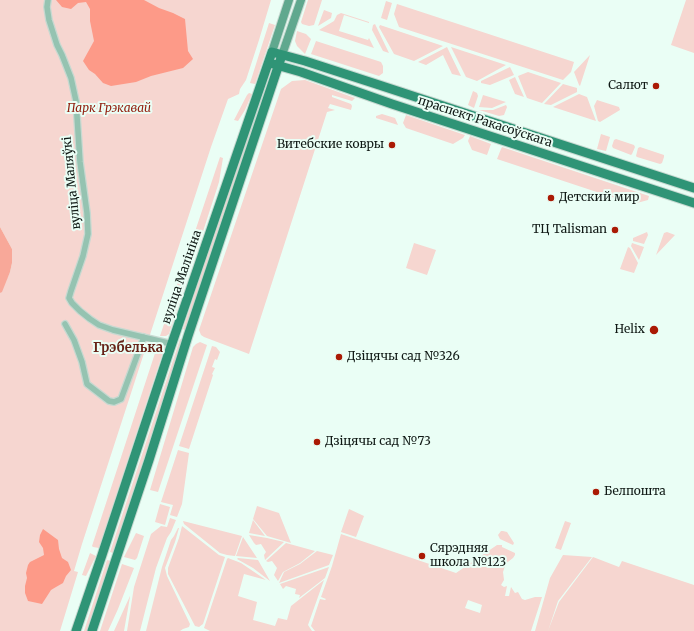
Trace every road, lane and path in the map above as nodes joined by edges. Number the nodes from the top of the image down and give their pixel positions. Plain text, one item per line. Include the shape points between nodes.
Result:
1 (48, 0) edge
2 (289, 0) edge
3 (301, 0) edge
4 (272, 52) junction
5 (282, 55) junction
6 (268, 63) junction
7 (278, 66) junction
8 (694, 188) edge
9 (694, 203) edge
10 (65, 324) dead end
11 (176, 332) junction
12 (188, 336) junction
13 (144, 338) junction
14 (172, 344) junction
15 (76, 631) edge
16 (92, 631) edge

1 - 13 street, вуліца Маляўкі via 51,27 71,78 76,101 87,214 88,234 69,298 90,320 99,325
2 - 4 main road, вуліца Малініна
3 - 5 main road, вуліца Малініна
4 - 5 main road, праспект Ракасоўскага
4 - 6 main road, вуліца Малініна
5 - 7 main road, вуліца Малініна
5 - 8 main road, праспект Ракасоўскага
6 - 7 main road, праспект Ракасоўскага
6 - 11 main road, вуліца Малініна
7 - 9 main road, праспект Ракасоўскага
7 - 12 main road, вуліца Малініна
10 - 13 street via 74,340 87,384 114,402 121,399
11 - 12 main road
11 - 14 main road, вуліца Малініна
12 - 16 main road, вуліца Малініна
13 - 14 street, вуліца Маляўкі
14 - 15 main road, вуліца Малініна

